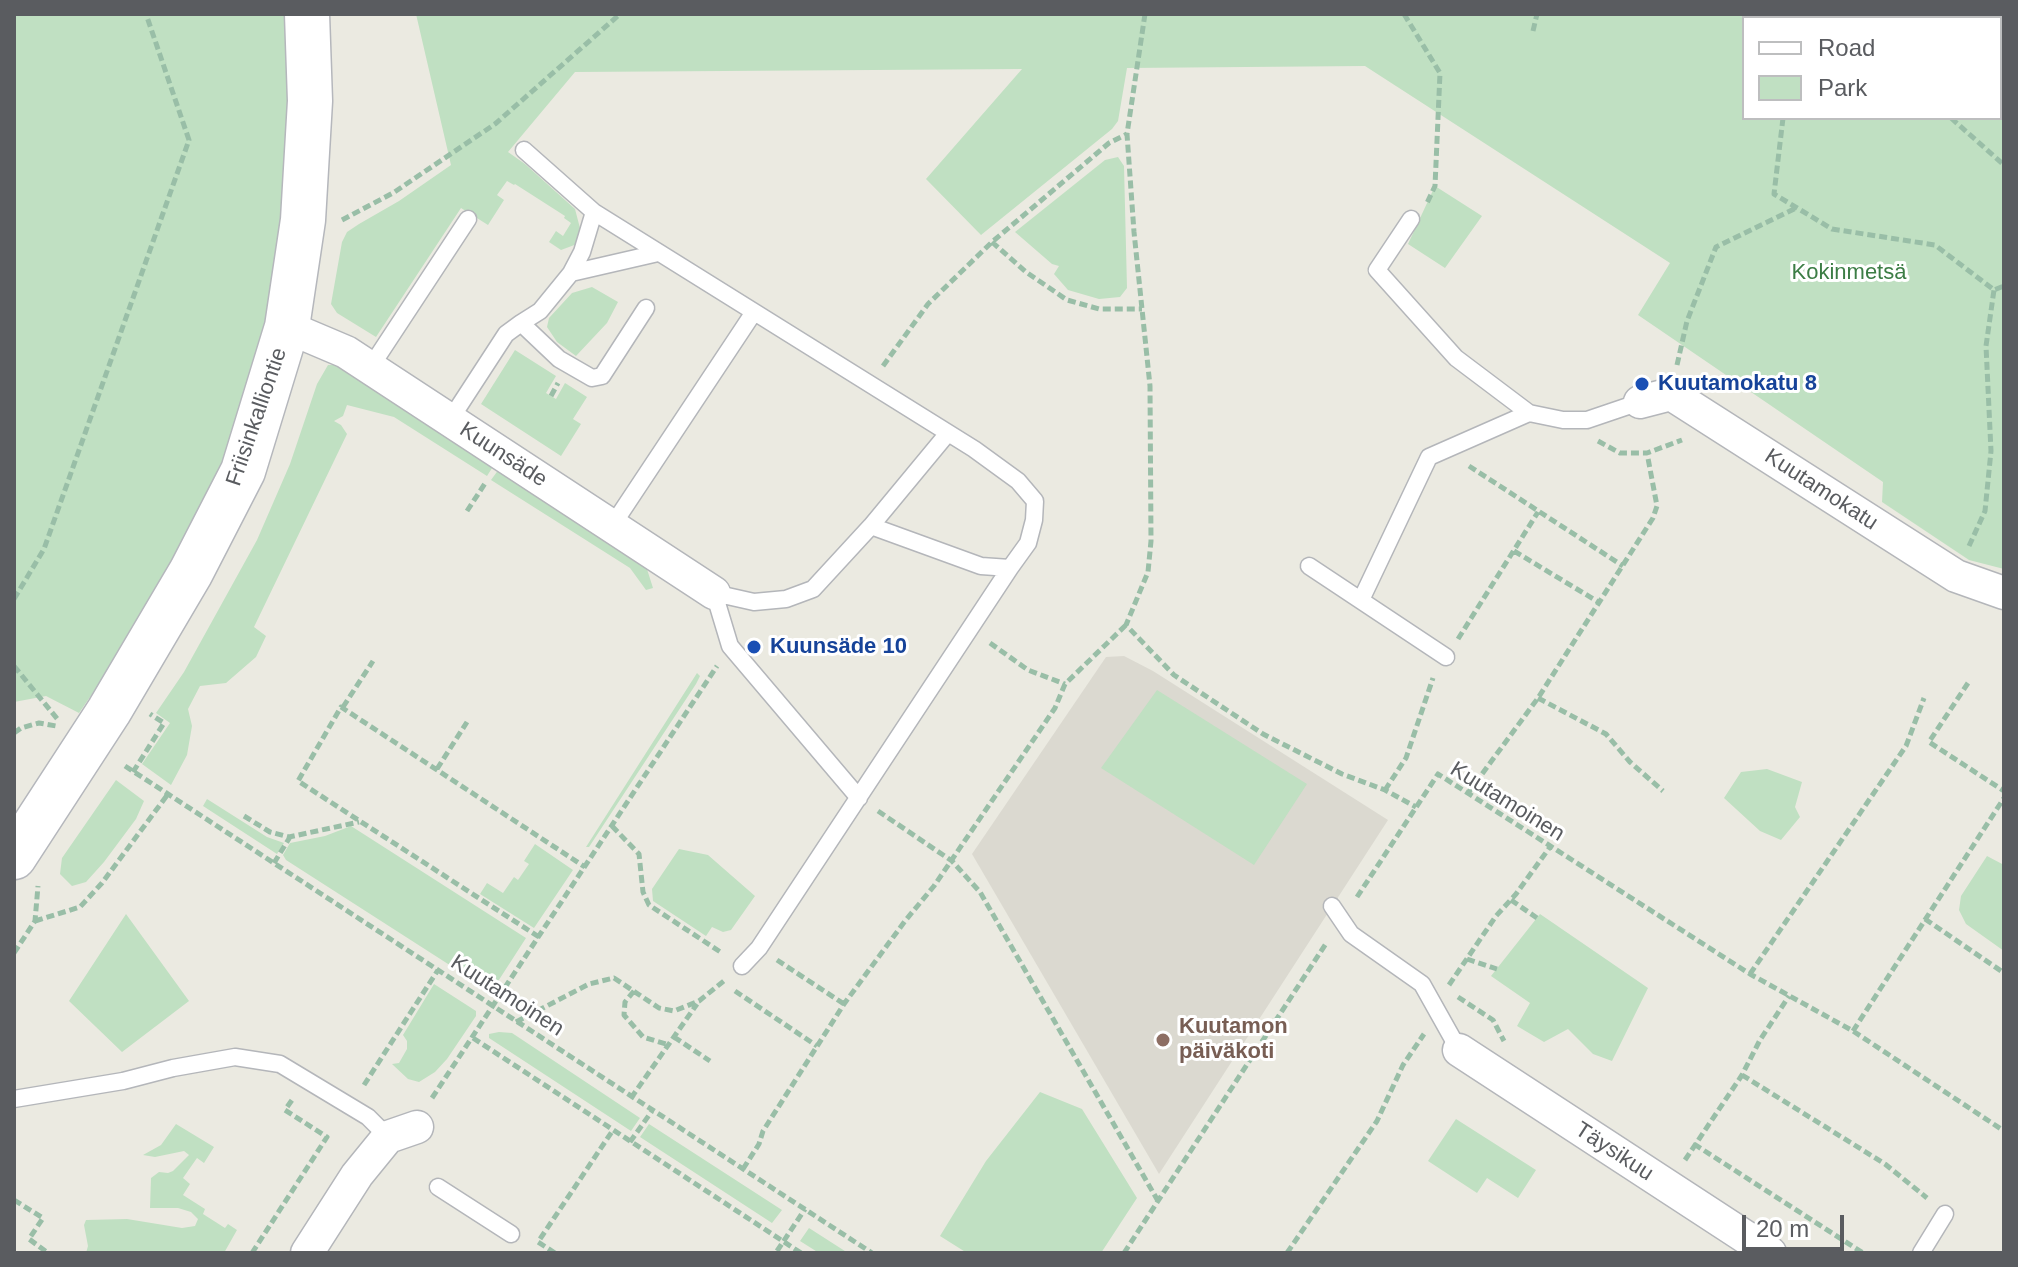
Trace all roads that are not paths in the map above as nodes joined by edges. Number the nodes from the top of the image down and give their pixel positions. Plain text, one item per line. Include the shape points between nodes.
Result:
1 (307, 14) edge
2 (524, 150) dead end
3 (594, 212) junction
4 (1416, 217) road end
5 (468, 219) dead end
6 (658, 253) junction
7 (571, 273) junction
8 (646, 308) dead end
9 (754, 312) junction
10 (521, 323) junction
11 (287, 327) junction
12 (370, 368) junction
13 (1656, 398) joint
14 (1529, 413) junction
15 (450, 420) junction
16 (948, 433) junction
17 (612, 526) junction
18 (871, 526) junction
19 (1309, 566) dead end
20 (1010, 568) junction
21 (714, 593) junction
22 (2004, 593) edge
23 (1361, 600) junction
24 (1446, 657) road end
25 (859, 798) junction
26 (14, 857) edge
27 (1337, 913) road end
28 (742, 966) road end
29 (1459, 1050) joint
30 (14, 1099) edge
31 (402, 1132) joint
32 (438, 1187) dead end
33 (1945, 1214) road end
34 (511, 1234) dead end
35 (1762, 1251) edge
36 (307, 1253) edge
37 (1921, 1253) edge

1 - 11 main road, Friisinkalliontie via 305,190
2 - 3 lane
3 - 6 lane
3 - 7 lane
4 - 14 lane via 1377,270 1456,358
5 - 12 lane
6 - 7 lane
6 - 9 lane
7 - 10 lane via 540,311
8 - 10 lane via 602,376 592,378 559,359
9 - 16 lane
9 - 17 lane
10 - 15 lane via 506,334
11 - 12 street, Kuunsäde
11 - 26 main road, Friisinkalliontie via 243,471 191,572
12 - 15 street, Kuunsäde
13 - 14 lane via 1587,420
13 - 22 street, Kuutamokatu via 1956,576
14 - 23 lane via 1429,457
15 - 17 street, Kuunsäde
16 - 18 lane
16 - 20 lane via 1018,481 1035,501 1028,543
17 - 21 street, Kuunsäde
18 - 20 lane via 981,566
18 - 21 lane via 813,589 754,602
19 - 23 lane
20 - 25 lane
21 - 25 lane via 730,646
23 - 24 lane
25 - 28 lane
27 - 29 lane via 1351,934 1422,984
29 - 35 street, Täysikuu
30 - 31 lane via 235,1057 280,1064
31 - 36 street via 357,1175
32 - 34 lane
33 - 37 lane

